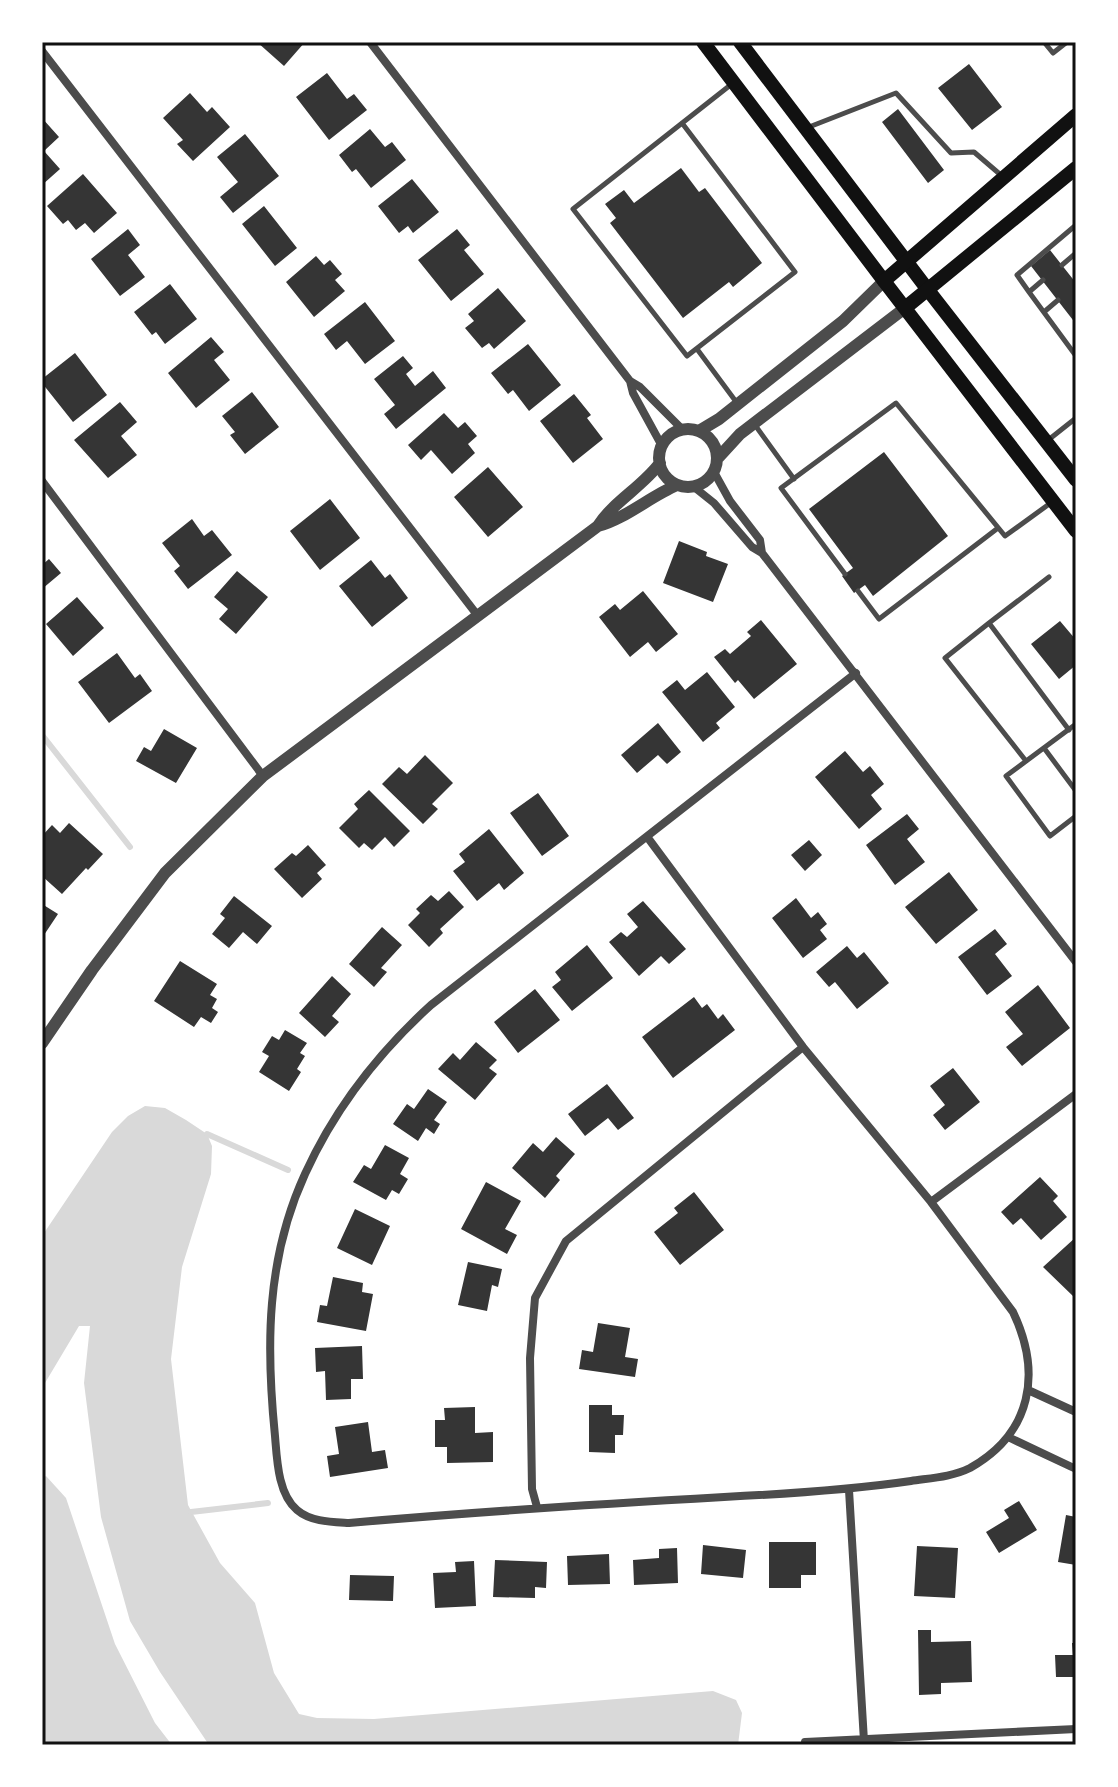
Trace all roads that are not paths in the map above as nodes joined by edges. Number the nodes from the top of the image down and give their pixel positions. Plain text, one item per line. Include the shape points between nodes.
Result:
1 (370, 42) edge
2 (703, 42) edge
3 (740, 42) edge
4 (1044, 42) edge
5 (1067, 42) edge
6 (42, 51) edge
7 (734, 82) junction
8 (1076, 115) edge
9 (682, 123) junction
10 (806, 129) junction
11 (1076, 168) edge
12 (1003, 176) junction
13 (1076, 225) edge
14 (1076, 253) edge
15 (906, 260) junction
16 (1062, 265) dead end
17 (1043, 280) dead end
18 (884, 281) junction
19 (928, 290) junction
20 (1029, 292) junction
21 (1058, 300) dead end
22 (905, 308) junction
23 (1044, 312) junction
24 (697, 349) junction
25 (1076, 356) edge
26 (630, 381) junction
27 (738, 404) junction
28 (1076, 418) edge
29 (754, 423) junction
30 (682, 429) junction
31 (699, 431) junction
32 (1047, 442) junction
33 (662, 446) junction
34 (718, 458) junction
35 (660, 463) junction
36 (714, 472) junction
37 (794, 479) junction
38 (1076, 480) edge
39 (42, 481) edge
40 (677, 485) junction
41 (694, 487) junction
42 (1053, 501) junction
43 (598, 526) junction
44 (998, 528) junction
45 (1076, 531) edge
46 (762, 553) junction
47 (845, 574) dead end
48 (1049, 577) dead end
49 (858, 591) dead end
50 (478, 616) junction
51 (989, 623) junction
52 (856, 673) junction
53 (1076, 724) edge
54 (1069, 730) junction
55 (1044, 748) junction
56 (1026, 761) junction
57 (263, 776) junction
58 (1076, 791) edge
59 (1076, 816) edge
60 (648, 838) junction
61 (1076, 962) edge
62 (42, 1043) edge
63 (803, 1047) junction
64 (1076, 1094) edge
65 (931, 1202) junction
66 (1028, 1390) junction
67 (1076, 1412) edge
68 (1008, 1437) junction
69 (1076, 1469) edge
70 (849, 1490) junction
71 (537, 1507) junction
72 (1076, 1729) edge
73 (864, 1741) junction
74 (805, 1742) dead end

1 - 26 street
2 - 7 main road
3 - 10 main road
4 - 5 lane via 1053,53
6 - 50 street
7 - 9 lane
7 - 18 main road
8 - 12 main road
9 - 24 lane via 795,272
9 - 24 lane via 573,209 687,356
10 - 12 lane via 896,93 951,153 974,152
10 - 15 main road
11 - 19 main road
12 - 15 main road
13 - 20 lane via 1017,275
14 - 16 lane
15 - 18 main road
15 - 19 main road
17 - 20 lane
18 - 22 main road
18 - 27 street via 843,321
19 - 22 main road
19 - 32 main road
20 - 23 lane
21 - 23 lane
22 - 29 street
22 - 42 main road
23 - 25 lane
24 - 27 lane
26 - 30 street
26 - 33 street
27 - 31 street
28 - 32 lane
29 - 34 street
29 - 37 lane
30 - 31 street
30 - 33 street
31 - 34 street
32 - 38 main road
33 - 35 street
34 - 36 street
35 - 40 street
35 - 43 street
36 - 41 street
36 - 46 street via 760,540
37 - 44 lane via 896,403
37 - 47 lane via 781,488
39 - 57 street
40 - 41 street
40 - 43 street
41 - 46 street
42 - 44 lane via 1005,536
42 - 45 main road
43 - 50 street
44 - 49 lane via 879,619
46 - 52 street
48 - 51 lane
50 - 57 street
51 - 54 lane
51 - 56 lane via 945,658
52 - 60 street
52 - 61 street
53 - 54 lane
54 - 55 lane
55 - 56 lane
55 - 58 lane
56 - 59 lane via 1006,776 1050,836
57 - 62 street via 165,873
60 - 63 street
60 - 71 street via 412,1022 373,1063 350,1093 303,1178 273,1281 268,1370 276,1447 281,1482 299,1512 349,1523
63 - 65 street
63 - 71 street via 566,1241 535,1298 530,1358 532,1489
64 - 65 street
65 - 66 street via 1013,1312 1028,1351
66 - 67 street
66 - 68 street via 1023,1412
68 - 69 street
68 - 70 street via 968,1469 951,1475
70 - 71 street
70 - 73 street
72 - 73 street
73 - 74 street

